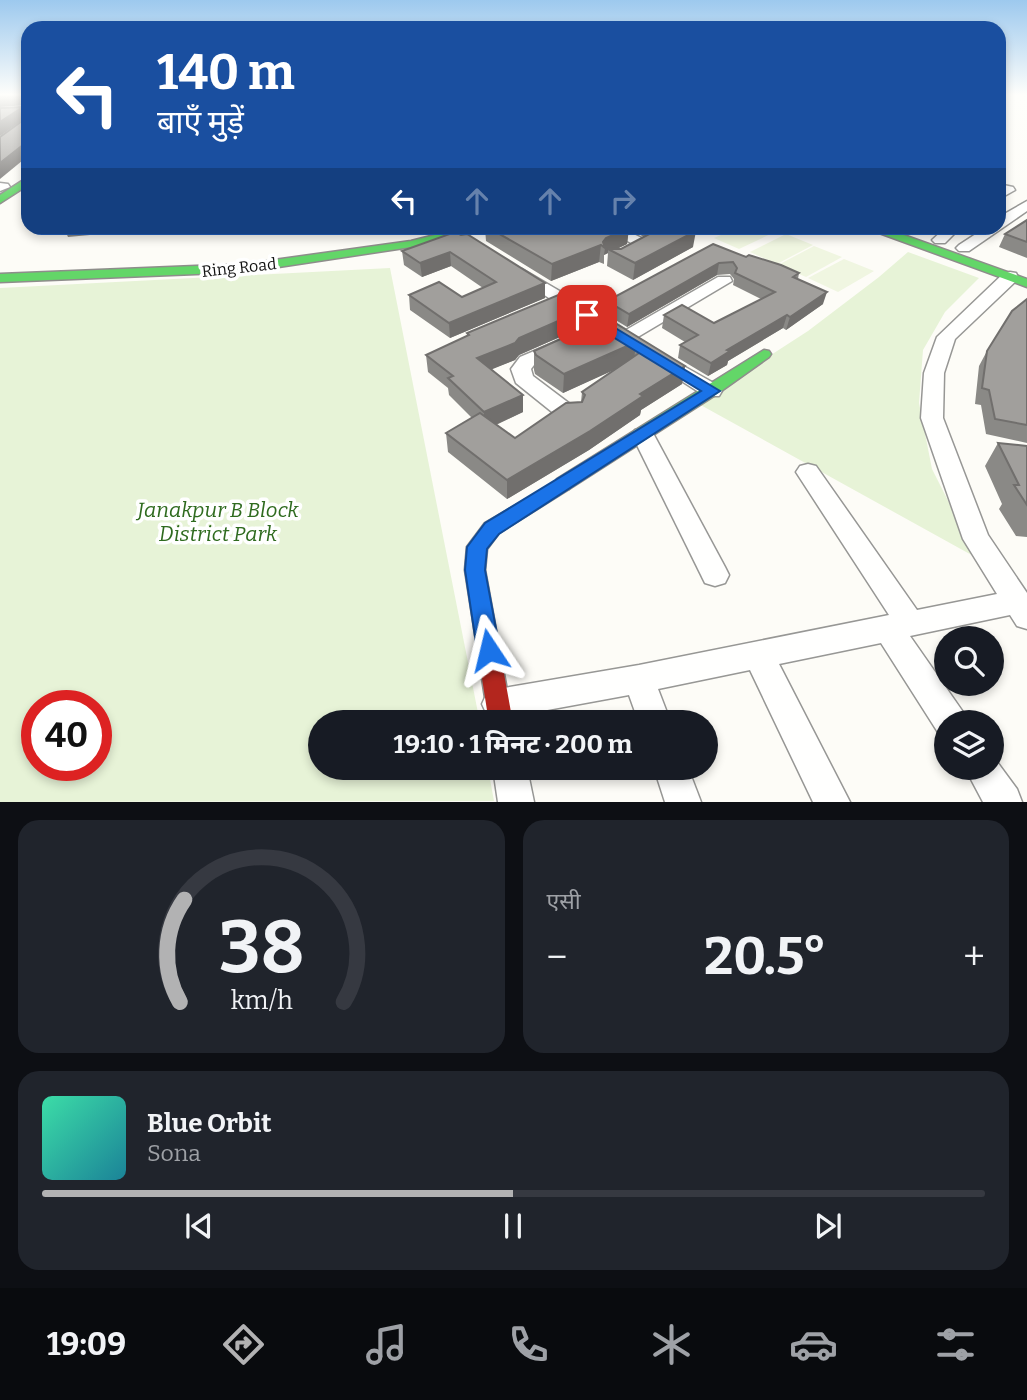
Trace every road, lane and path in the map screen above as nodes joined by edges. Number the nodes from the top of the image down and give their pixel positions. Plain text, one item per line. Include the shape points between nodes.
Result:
1 (21, 175) edge
2 (21, 183) edge
3 (1, 191) edge
4 (1027, 205) edge
5 (1006, 219) edge
6 (419, 235) edge
7 (464, 235) edge
8 (626, 235) edge
9 (895, 235) edge
10 (925, 235) edge
11 (945, 235) edge
12 (984, 235) edge
13 (940, 240) junction
14 (964, 248) junction
15 (483, 249) edge
16 (612, 260) edge
17 (506, 263) edge
18 (0, 268) edge
19 (171, 270) junction
20 (1021, 277) edge
21 (0, 278) edge
22 (724, 281) dead end
23 (562, 300) junction
24 (606, 304) edge
25 (537, 311) edge
26 (587, 315) junction
27 (605, 326) junction
28 (626, 338) junction
29 (764, 354) dead end
30 (712, 391) junction
31 (570, 415) edge
32 (643, 435) junction
33 (808, 472) dead end
34 (715, 575) dead end
35 (1022, 610) edge
36 (898, 625) junction
37 (758, 655) junction
38 (639, 679) junction
39 (499, 710) edge
40 (516, 710) edge
41 (650, 710) edge
42 (944, 710) edge
43 (512, 780) edge
44 (675, 780) edge
45 (990, 780) edge
46 (516, 802) edge
47 (682, 802) edge
48 (832, 802) edge
49 (1004, 802) edge

1 - 3 street
2 - 3 street
4 - 5 street
6 - 19 street, Ring Road
7 - 15 street
8 - 16 street via 646,244
9 - 20 street
10 - 13 street
11 - 13 street
12 - 14 street
13 - 14 street
14 - 20 street
17 - 23 street
18 - 19 street, Ring Road
19 - 21 street, Ring Road
20 - 35 street via 946,337 934,373 932,418 976,539
22 - 28 street
23 - 25 street
23 - 26 street
24 - 26 street
26 - 27 street
27 - 28 street
27 - 31 street via 527,361 521,369 523,379
28 - 30 street
29 - 30 street
30 - 32 street
32 - 34 street
32 - 39 street via 492,528 477,547 475,570
33 - 36 street
35 - 36 street
36 - 37 street
36 - 42 street
37 - 38 street
37 - 48 street
38 - 40 street
38 - 41 street
43 - 46 street
44 - 47 street
45 - 49 street

